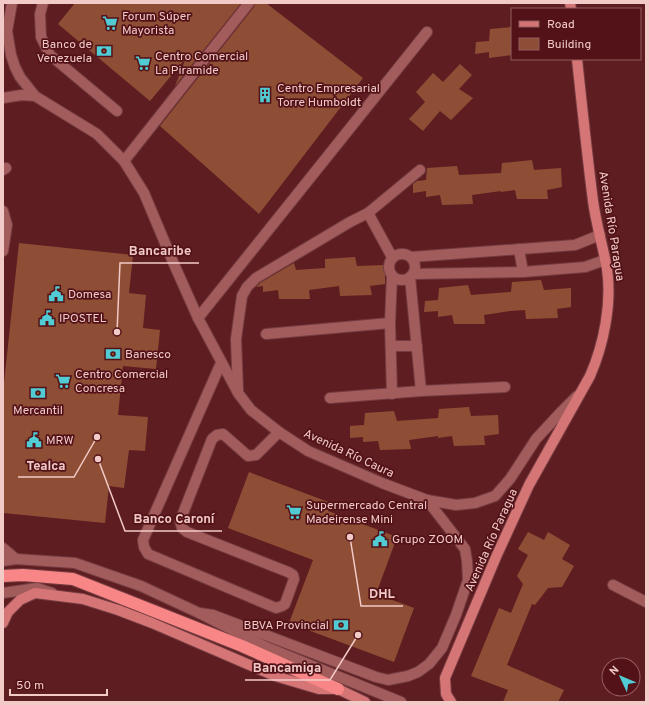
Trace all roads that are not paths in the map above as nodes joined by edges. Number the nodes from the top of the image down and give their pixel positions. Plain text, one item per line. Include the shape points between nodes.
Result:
1 (12, 3) edge
2 (43, 3) edge
3 (249, 3) edge
4 (427, 32) dead end
5 (5, 34) edge
6 (577, 60) edge
7 (35, 96) junction
8 (3, 98) edge
9 (117, 111) dead end
10 (124, 161) junction
11 (420, 170) dead end
12 (3, 211) edge
13 (368, 214) junction
14 (600, 235) junction
15 (519, 249) junction
16 (3, 251) edge
17 (411, 256) junction
18 (392, 257) junction
19 (605, 260) junction
20 (523, 272) junction
21 (392, 276) junction
22 (411, 276) junction
23 (198, 318) junction
24 (390, 322) junction
25 (266, 334) dead end
26 (391, 346) junction
27 (417, 346) junction
28 (221, 363) junction
29 (505, 387) dead end
30 (421, 391) junction
31 (238, 393) junction
32 (392, 394) junction
33 (580, 394) junction
34 (330, 398) dead end
35 (279, 432) junction
36 (427, 500) junction
37 (3, 548) edge
38 (16, 559) junction
39 (3, 561) edge
40 (3, 576) edge
41 (613, 585) dead end
42 (5, 596) edge
43 (62, 596) junction
44 (646, 602) edge
45 (199, 613) junction
46 (3, 623) edge
47 (338, 689) junction
48 (365, 702) edge
49 (401, 702) edge
50 (451, 702) edge

1 - 5 street, Avenida Río Caura
2 - 9 street via 40,14 41,37 50,55
3 - 10 street
4 - 23 street
5 - 7 street, Avenida Río Caura via 20,77
6 - 14 main road, Avenida Río Paragua
7 - 8 street
7 - 10 street, Avenida Río Caura via 97,134
10 - 23 street, Avenida Río Caura via 144,193
11 - 13 street
12 - 16 street via 6,225
13 - 18 street
13 - 31 street via 256,278 247,287 242,296 236,339
14 - 15 street via 575,245
14 - 19 main road, Avenida Río Paragua
15 - 17 street
15 - 20 street
17 - 18 street via 398,254
17 - 22 street via 415,268
18 - 21 street via 389,263
19 - 20 street via 585,267
19 - 33 main road, Avenida Río Paragua via 608,296 604,335 596,361
20 - 22 street
21 - 22 street via 404,280
21 - 24 street
22 - 27 street
23 - 28 street, Avenida Río Caura
24 - 25 street
24 - 26 street
26 - 27 street
26 - 32 street
27 - 30 street
28 - 31 street, Avenida Río Caura
28 - 35 street via 143,540 148,554 276,608 285,604 294,579 293,575 187,532 182,528 180,521 212,439 222,434 248,456 252,456
29 - 30 street
30 - 32 street
31 - 35 street, Avenida Río Caura via 251,410
32 - 34 street
33 - 36 street, Avenida Río Paragua via 536,439 510,479 495,496 475,503 456,505
33 - 50 main road, Avenida Río Paragua via 529,484 445,678 446,694
35 - 36 street, Avenida Río Caura via 308,451 382,484
36 - 45 street via 465,549 468,580 442,648 429,664 418,672 388,680 376,678 213,615
37 - 38 street
38 - 39 street
38 - 45 street via 75,563 141,586
40 - 47 highway via 73,579 242,646
41 - 44 street
42 - 43 street via 37,588
43 - 46 main road via 35,593 20,600 8,612
43 - 47 main road via 83,599 118,610 275,676 319,689
45 - 49 street via 266,647
47 - 48 main road

